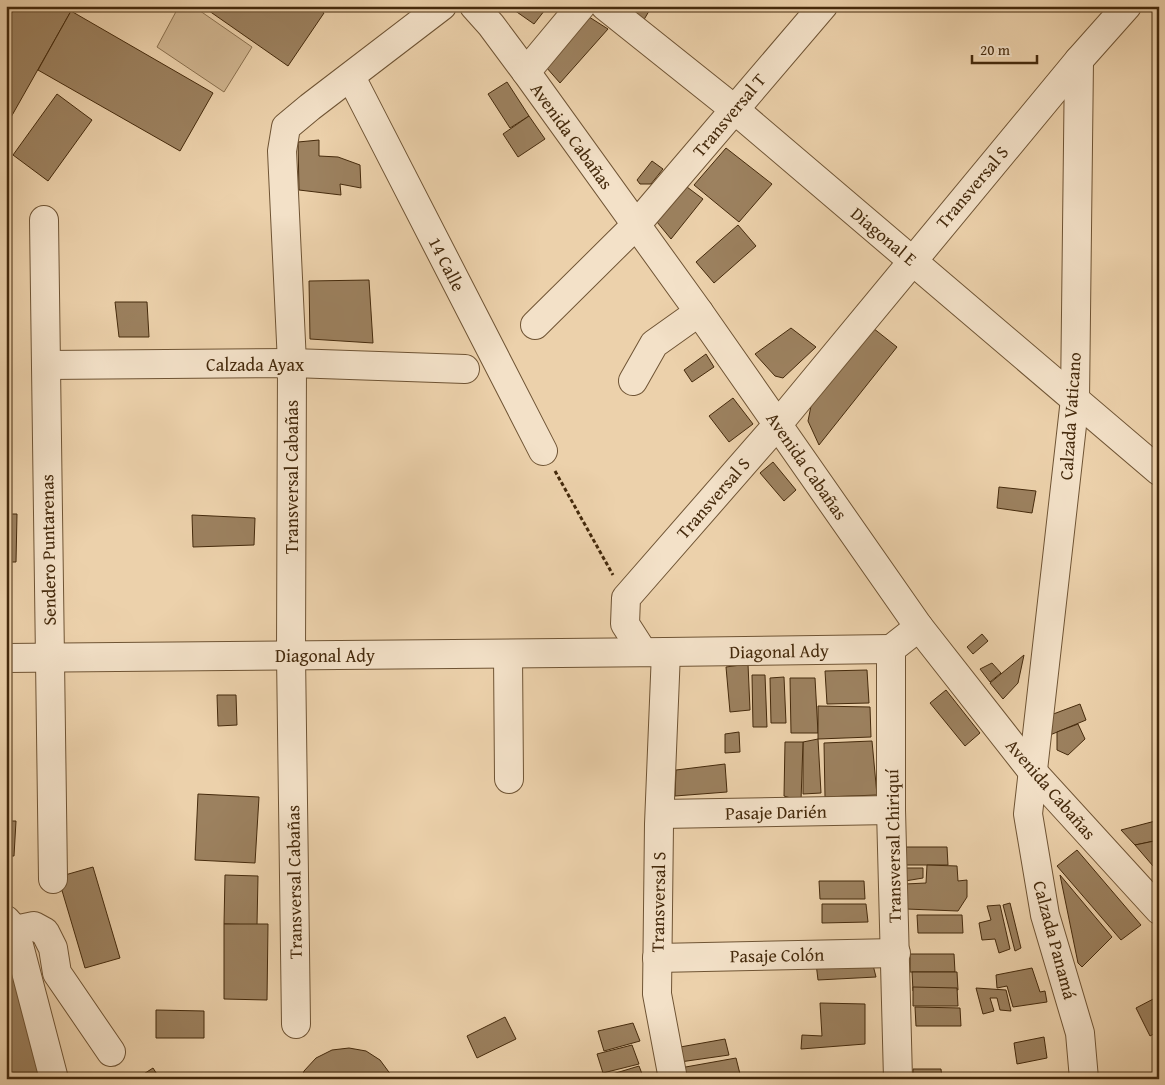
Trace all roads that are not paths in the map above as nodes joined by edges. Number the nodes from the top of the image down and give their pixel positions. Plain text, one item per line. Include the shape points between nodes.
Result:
1 (442, 6) edge
2 (474, 6) edge
3 (581, 6) edge
4 (605, 6) edge
5 (823, 6) edge
6 (1127, 6) edge
7 (1079, 60) junction
8 (526, 72) junction
9 (351, 77) junction
10 (734, 109) junction
11 (44, 220) dead end
12 (636, 226) junction
13 (912, 260) junction
14 (699, 312) junction
15 (535, 325) dead end
16 (292, 363) junction
17 (46, 365) junction
18 (465, 369) dead end
19 (633, 381) dead end
20 (1075, 399) junction
21 (778, 424) junction
22 (543, 451) road end
23 (1159, 471) edge
24 (919, 626) junction
25 (892, 650) junction
26 (654, 652) junction
27 (291, 655) junction
28 (508, 655) junction
29 (6, 658) edge
30 (50, 658) junction
31 (1032, 771) junction
32 (509, 779) dead end
33 (891, 810) junction
34 (660, 814) junction
35 (53, 879) dead end
36 (1159, 910) edge
37 (11, 925) edge
38 (896, 953) junction
39 (658, 958) junction
40 (296, 1024) dead end
41 (111, 1052) dead end
42 (54, 1079) edge
43 (674, 1079) edge
44 (898, 1079) edge
45 (1084, 1079) edge

1 - 9 street, Transversal Cabañas
2 - 8 street, Avenida Cabañas
3 - 8 street
4 - 10 street, Diagonal E
5 - 10 street, Transversal T
6 - 7 street, Transversal S
7 - 13 street, Transversal S
7 - 20 street, Calzada Vaticano
8 - 12 street, Avenida Cabañas
9 - 16 street, Transversal Cabañas via 286,127 282,151
9 - 22 street, 14 Calle
10 - 12 street, Transversal T
10 - 13 street, Diagonal E
11 - 17 street, Sendero Puntarenas
12 - 14 street, Avenida Cabañas
12 - 15 street, Transversal T
13 - 20 street, Diagonal E
13 - 21 street, Transversal S
14 - 19 street via 654,344
14 - 21 street, Avenida Cabañas
16 - 17 street, Calzada Ayax
16 - 18 street, Calzada Ayax
16 - 27 street, Transversal Cabañas
17 - 30 street, Sendero Puntarenas
20 - 23 street, Diagonal E
20 - 31 street, Calzada Vaticano
21 - 24 street, Avenida Cabañas
21 - 26 street, Transversal S via 626,598 625,624
24 - 25 street
24 - 31 street, Avenida Cabañas
25 - 26 street, Diagonal Ady
25 - 33 street, Transversal Chiriquí
26 - 28 street, Diagonal Ady
26 - 34 street, Transversal S
27 - 28 street, Diagonal Ady
27 - 30 street, Diagonal Ady
27 - 40 street, Transversal Cabañas
28 - 32 street
29 - 30 street, Diagonal Ady
30 - 35 street, Sendero Puntarenas
31 - 36 street, Avenida Cabañas
31 - 45 street, Calzada Panamá via 1028,814 1045,915 1080,1033
33 - 34 street, Pasaje Darién
33 - 38 street, Transversal Chiriquí
34 - 39 street, Transversal S
37 - 41 street via 34,926 45,932 53,948 57,973
37 - 42 street
38 - 39 street, Pasaje Colón
38 - 44 street, Transversal Chiriquí
39 - 43 street, Transversal S via 657,994

